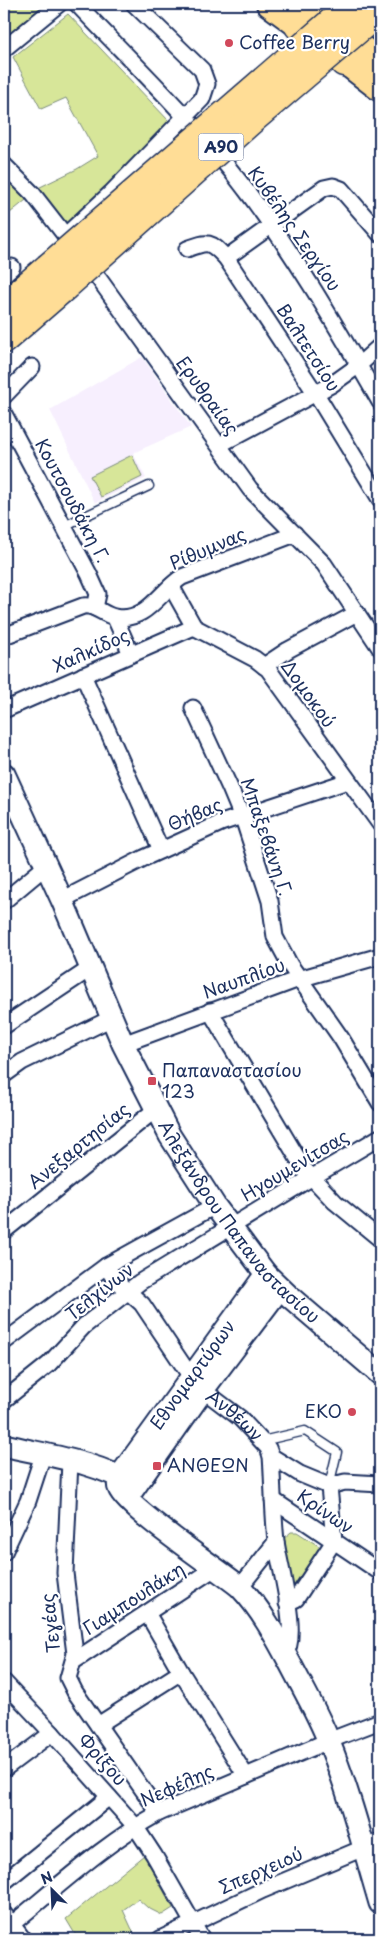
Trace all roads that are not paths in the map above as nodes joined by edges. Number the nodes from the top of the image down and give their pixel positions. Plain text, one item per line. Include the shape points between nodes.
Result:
1 (59, 4) edge
2 (77, 4) edge
3 (134, 4) edge
4 (269, 4) edge
5 (354, 4) edge
6 (306, 10) edge
7 (380, 10) edge
8 (4, 49) edge
9 (344, 62) junction
10 (380, 62) edge
11 (380, 89) edge
12 (185, 117) junction
13 (4, 165) edge
14 (272, 225) junction
15 (380, 234) edge
16 (66, 235) junction
17 (188, 249) dead end
18 (226, 258) junction
19 (56, 277) junction
20 (4, 306) edge
21 (4, 339) edge
22 (380, 346) edge
23 (359, 365) junction
24 (32, 367) dead end
25 (316, 394) junction
26 (4, 396) edge
27 (380, 402) edge
28 (4, 414) edge
29 (218, 445) junction
30 (149, 486) dead end
31 (380, 498) edge
32 (64, 526) junction
33 (295, 534) junction
34 (171, 586) junction
35 (95, 608) junction
36 (357, 613) junction
37 (115, 618) junction
38 (194, 628) junction
39 (4, 636) edge
40 (380, 648) edge
41 (131, 654) junction
42 (264, 666) junction
43 (83, 675) junction
44 (193, 708) dead end
45 (4, 710) edge
46 (4, 774) edge
47 (348, 781) junction
48 (242, 816) junction
49 (380, 824) edge
50 (161, 850) junction
51 (46, 866) junction
52 (62, 900) junction
53 (4, 901) edge
54 (380, 956) edge
55 (91, 968) junction
56 (299, 979) junction
57 (210, 1012) junction
58 (112, 1018) junction
59 (4, 1026) edge
60 (123, 1044) junction
61 (4, 1075) edge
62 (380, 1104) edge
63 (155, 1110) junction
64 (380, 1138) edge
65 (311, 1178) junction
66 (215, 1206) junction
67 (230, 1226) junction
68 (4, 1231) edge
69 (380, 1239) edge
70 (106, 1266) junction
71 (273, 1281) junction
72 (128, 1291) junction
73 (4, 1342) edge
74 (380, 1374) edge
75 (197, 1384) junction
76 (4, 1400) edge
77 (261, 1441) junction
78 (4, 1445) edge
79 (43, 1455) junction
80 (271, 1456) junction
81 (70, 1461) junction
82 (380, 1484) edge
83 (125, 1485) junction
84 (328, 1486) junction
85 (273, 1500) junction
86 (334, 1541) junction
87 (276, 1542) junction
88 (4, 1552) edge
89 (215, 1568) junction
90 (380, 1572) edge
91 (240, 1587) junction
92 (287, 1603) junction
93 (147, 1613) junction
94 (285, 1654) junction
95 (74, 1661) junction
96 (181, 1672) junction
97 (4, 1682) edge
98 (380, 1720) edge
99 (98, 1725) junction
100 (52, 1733) junction
101 (328, 1741) junction
102 (4, 1769) edge
103 (246, 1776) junction
104 (109, 1797) junction
105 (160, 1813) junction
106 (135, 1826) junction
107 (372, 1844) edge
108 (4, 1882) edge
109 (380, 1903) edge
110 (8, 1919) edge
111 (192, 1922) junction
112 (23, 1939) edge
113 (160, 1939) edge
114 (202, 1939) edge

1 - 8 street
2 - 12 street, Κυβέλης Σεργίου
3 - 12 street via 202,70 207,84 205,93
4 - 6 main road
5 - 19 highway, Α90, bridge
6 - 9 main road
6 - 10 main road
7 - 19 highway, Α90, bridge via 250,121
9 - 10 highway via 360,65
9 - 11 main road
12 - 14 street, Κυβέλης Σεργίου
12 - 16 street
13 - 16 street, Ερυθραίας
14 - 15 street via 324,188 333,186 341,189
14 - 18 street
14 - 23 street, Κυβέλης Σεργίου
16 - 29 street, Ερυθραίας
17 - 18 street, Βαλτετσίου via 208,243
18 - 25 street, Βαλτετσίου
19 - 20 highway, Α90
19 - 21 highway, Α90
22 - 23 street
23 - 25 street
23 - 27 street, Κυβέλης Σεργίου
24 - 26 street
25 - 29 street
25 - 31 street, Βαλτετσίου
28 - 32 street, Κουτσουδάκη Γ.
29 - 33 street, Ερυθραίας via 250,489
30 - 32 lane
32 - 35 street, Κουτσουδάκη Γ. via 97,591
33 - 34 street, Ρίθυμνας via 201,569
33 - 36 street, Ερυθραίας via 324,564
34 - 37 street, Ρίθυμνας via 148,609
34 - 38 street
35 - 37 street
35 - 39 street via 83,606
36 - 40 street, Ερυθραίας
36 - 42 street
37 - 41 street
38 - 41 street, Χαλκίδος
38 - 42 street, Δομοκού
41 - 43 street, Χαλκίδος
42 - 47 street, Δομοκού
43 - 45 street, Χαλκίδος
43 - 50 street
44 - 48 street, Μπαξεβάνη Γ.
46 - 51 street, Αλεξάνδρου Παπαναστασίου
47 - 48 street, Θήβας
47 - 49 street, Δομοκού
48 - 50 street, Θήβας
48 - 56 street, Μπαξεβάνη Γ. via 270,901 275,937
50 - 52 street, Θήβας
51 - 52 street, Αλεξάνδρου Παπαναστασίου
51 - 53 street
52 - 55 street, Αλεξάνδρου Παπαναστασίου
54 - 56 street, Ναυπλίου
55 - 58 street, Αλεξάνδρου Παπαναστασίου
55 - 59 street
56 - 57 street, Ναυπλίου
56 - 62 street, Μπαξεβάνη Γ. via 341,1038
57 - 60 street, Ναυπλίου
57 - 65 street
58 - 60 street, Αλεξάνδρου Παπαναστασίου
58 - 61 street via 22,1062
60 - 63 street, Αλεξάνδρου Παπαναστασίου
63 - 66 street, Αλεξάνδρου Παπαναστασίου
63 - 68 street, Ανεξαρτησίας
64 - 65 street, Ηγουμενίτσας
65 - 67 street, Ηγουμενίτσας
65 - 69 street
66 - 67 street, Αλεξάνδρου Παπαναστασίου
66 - 70 street
67 - 71 street, Αλεξάνδρου Παπαναστασίου
67 - 72 street, Τελχίνων
70 - 72 street, Ανθέων
70 - 73 street
71 - 74 street, Αλεξάνδρου Παπαναστασίου
71 - 75 street, Εθνομαρτύρων
72 - 75 street, Ανθέων via 147,1311
72 - 76 street, Τελχίνων via 84,1326 40,1372
75 - 77 street, Ανθέων via 240,1418
75 - 83 street, Εθνομαρτύρων
77 - 80 street, Ανθέων
77 - 84 lane via 305,1431 338,1452
78 - 79 street
79 - 81 street
79 - 88 street via 28,1501
80 - 84 street
80 - 85 street, Ανθέων
81 - 83 street
81 - 95 street, Τεγέας via 66,1573
82 - 84 street via 345,1482
83 - 89 street via 139,1510
84 - 86 street
85 - 86 street, Κρίνων
85 - 87 street, Ανθέων
86 - 90 street, Κρίνων
86 - 92 street via 296,1599
87 - 91 street
87 - 92 street, Ανθέων
89 - 91 street
89 - 93 street, Γιαμπουλάκη
91 - 94 street
92 - 94 street, Ανθέων via 291,1638
93 - 95 street, Γιαμπουλάκη
93 - 96 street
94 - 101 street
95 - 99 street, Τεγέας via 68,1674 69,1681
96 - 99 street
96 - 103 street
97 - 100 street, Φρίξου
98 - 101 street, Νεφέλης
99 - 105 street, Τεγέας
100 - 102 street
100 - 104 street, Φρίξου
101 - 103 street, Νεφέλης
101 - 107 street
103 - 105 street, Νεφέλης
104 - 106 street, Φρίξου
104 - 108 street
105 - 106 street, Νεφέλης
106 - 110 street, Νεφέλης
106 - 111 street, Φρίξου
107 - 109 street
107 - 111 street, Σπερχειού
110 - 112 street
111 - 113 street, Σπερχειού
111 - 114 street, Φρίξου

